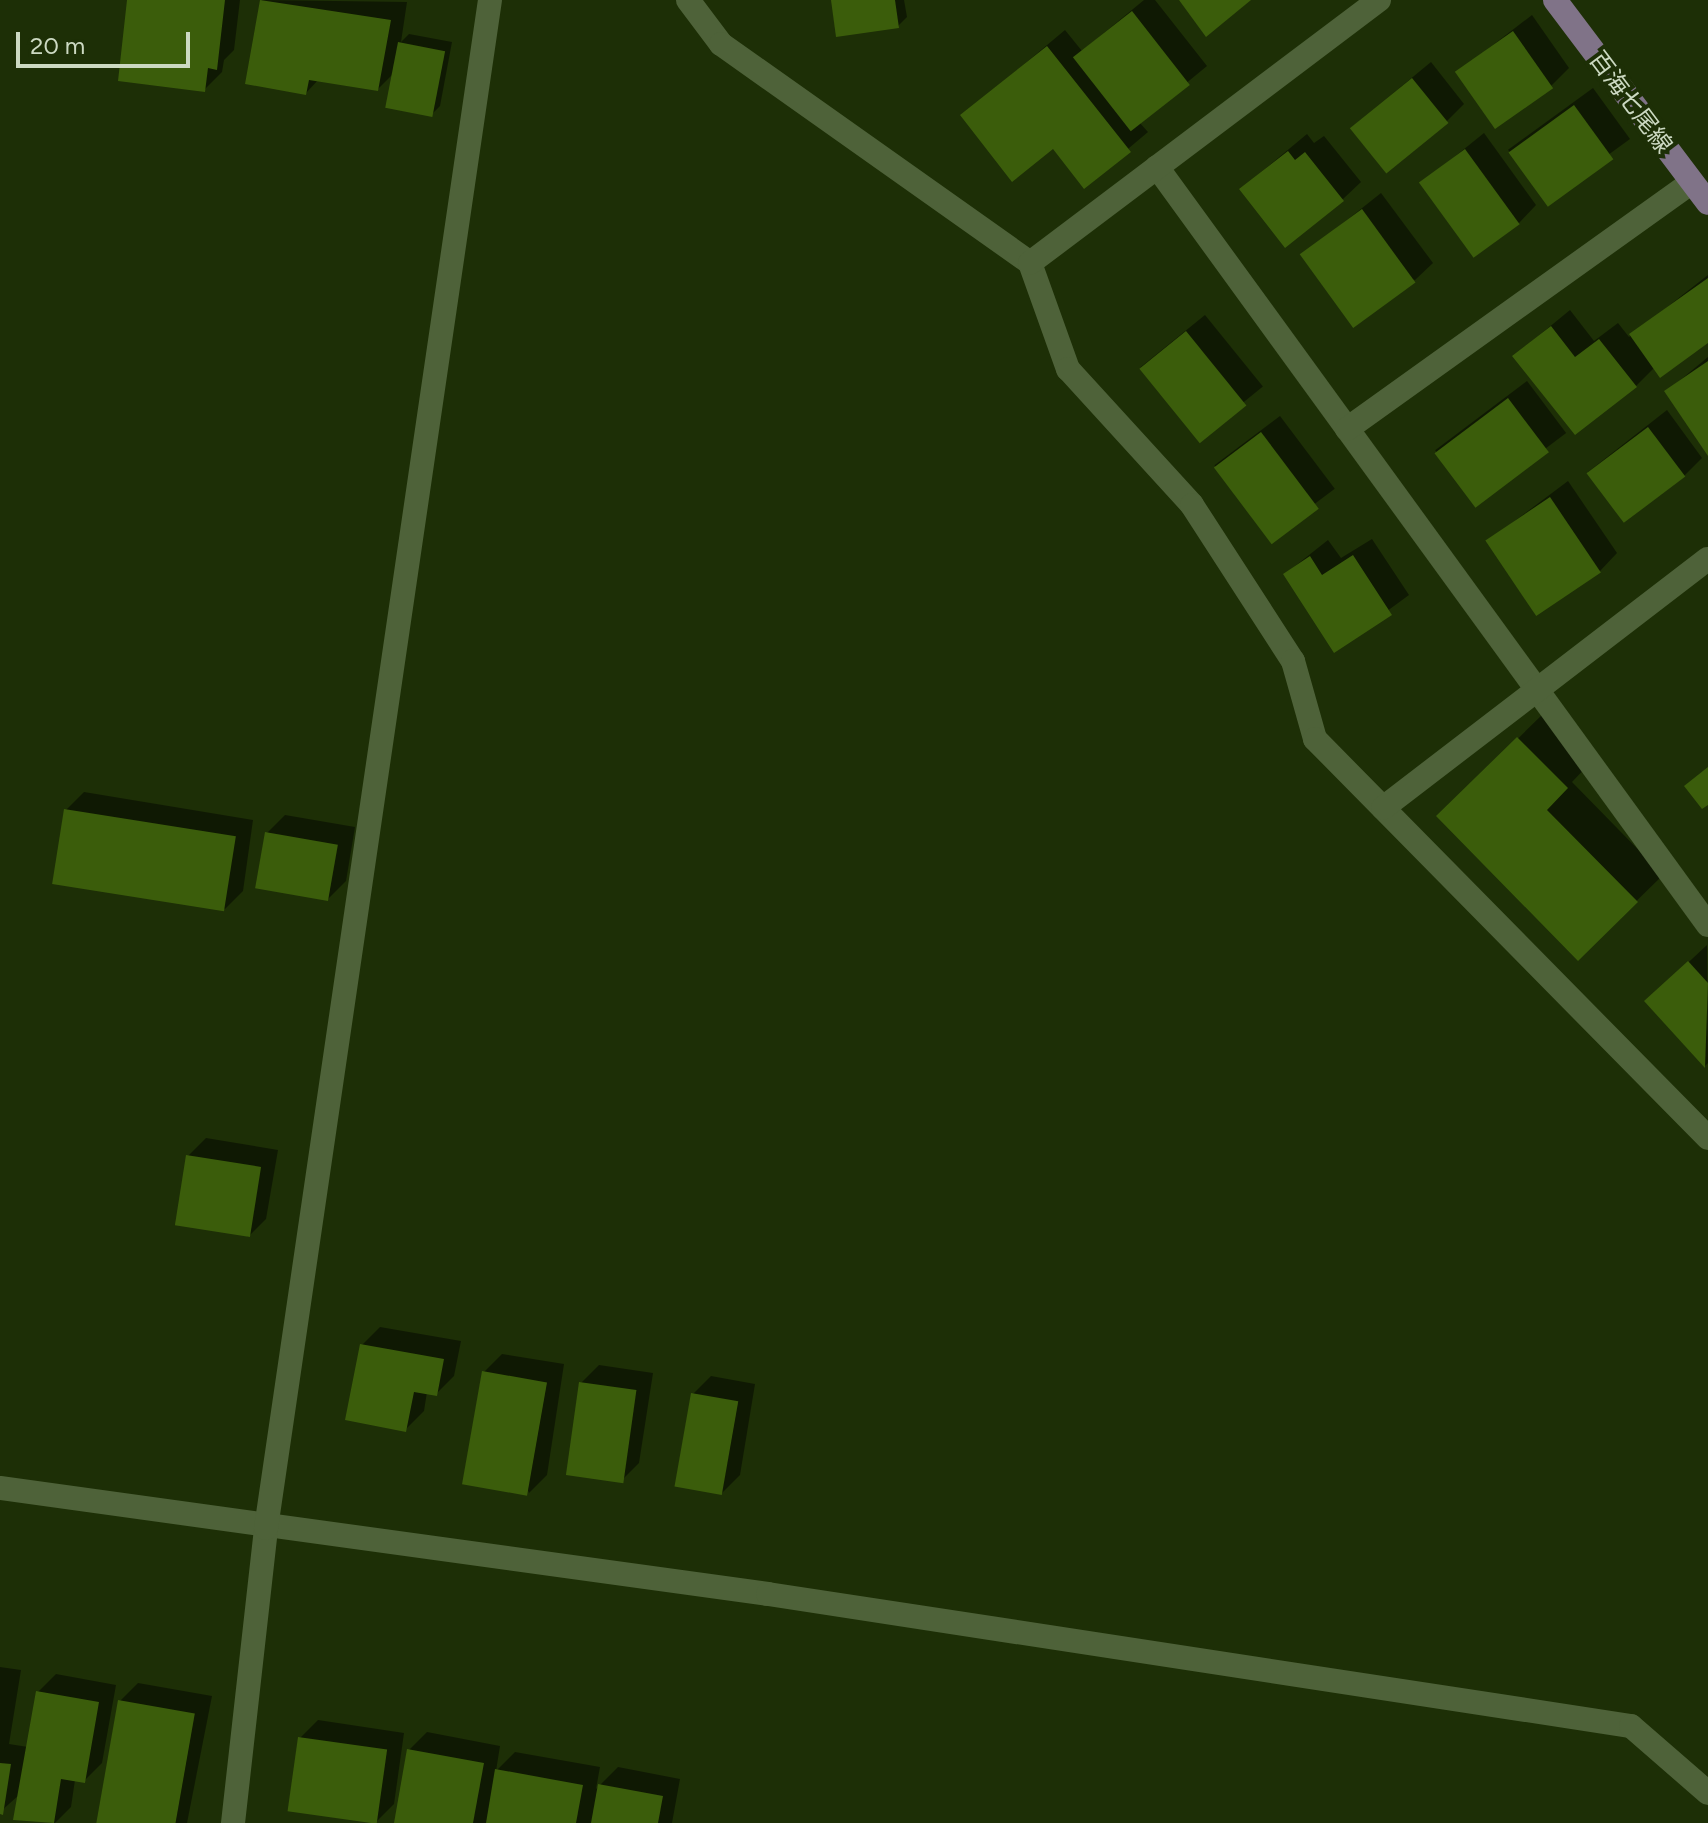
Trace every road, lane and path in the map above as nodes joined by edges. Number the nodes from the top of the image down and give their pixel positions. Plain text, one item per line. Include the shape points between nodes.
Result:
1 (490, 0) edge
2 (688, 0) edge
3 (1379, 0) edge
4 (1555, 0) edge
5 (1157, 167) junction
6 (1692, 182) junction
7 (1708, 203) edge
8 (1030, 263) junction
9 (1347, 429) junction
10 (1708, 559) edge
11 (1538, 690) junction
12 (1383, 808) junction
13 (1708, 925) edge
14 (1708, 1138) edge
15 (0, 1488) edge
16 (266, 1528) junction
17 (1708, 1793) edge
18 (233, 1823) edge

1 - 16 street
2 - 8 street via 721,44
3 - 5 street
4 - 6 main road, 百海七尾線
5 - 8 street
5 - 9 street
6 - 7 main road, 百海七尾線
6 - 9 street
8 - 12 street via 1068,369 1192,505 1293,661 1315,739
9 - 11 street
10 - 11 street
11 - 12 street
11 - 13 street
12 - 14 street
15 - 16 street
16 - 17 street via 768,1594 1631,1726
16 - 18 street

